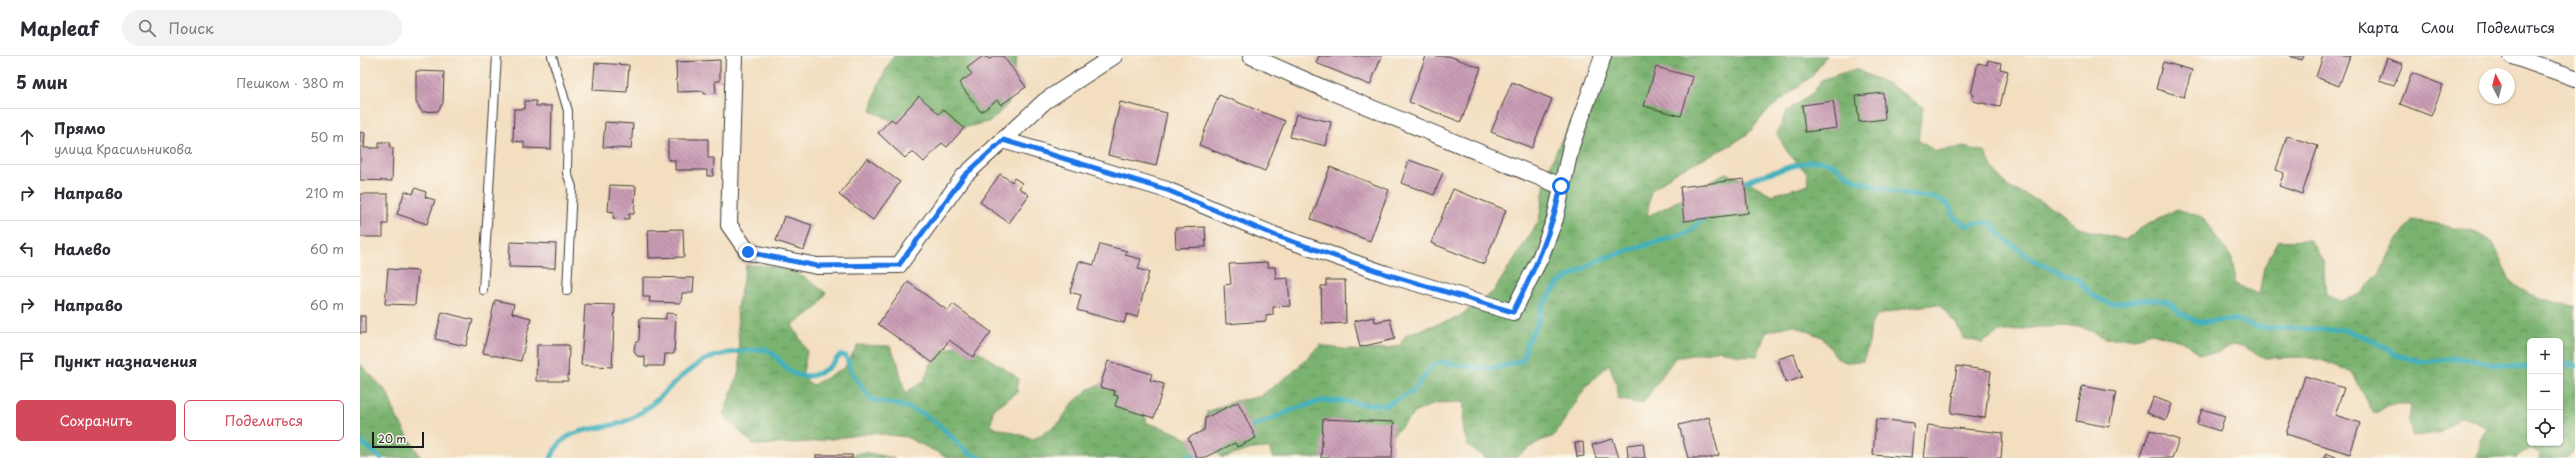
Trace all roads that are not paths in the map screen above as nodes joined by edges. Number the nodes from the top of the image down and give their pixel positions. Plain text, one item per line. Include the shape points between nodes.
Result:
1 (498, 56) edge
2 (552, 56) edge
3 (734, 56) edge
4 (1114, 56) edge
5 (1251, 56) edge
6 (1603, 56) edge
7 (2512, 56) edge
8 (2575, 78) edge
9 (1003, 140) junction
10 (1561, 186) junction
11 (484, 290) dead end
12 (567, 291) dead end

1 - 11 lane
2 - 12 lane via 568,111 567,173 572,186
3 - 9 street via 729,225 748,252 817,266 899,265 964,176
4 - 9 street via 1045,101
5 - 10 street via 1324,89
6 - 10 street via 1571,146
7 - 8 street
9 - 10 street via 1167,190 1274,235 1386,274 1513,312 1540,258 1554,219

